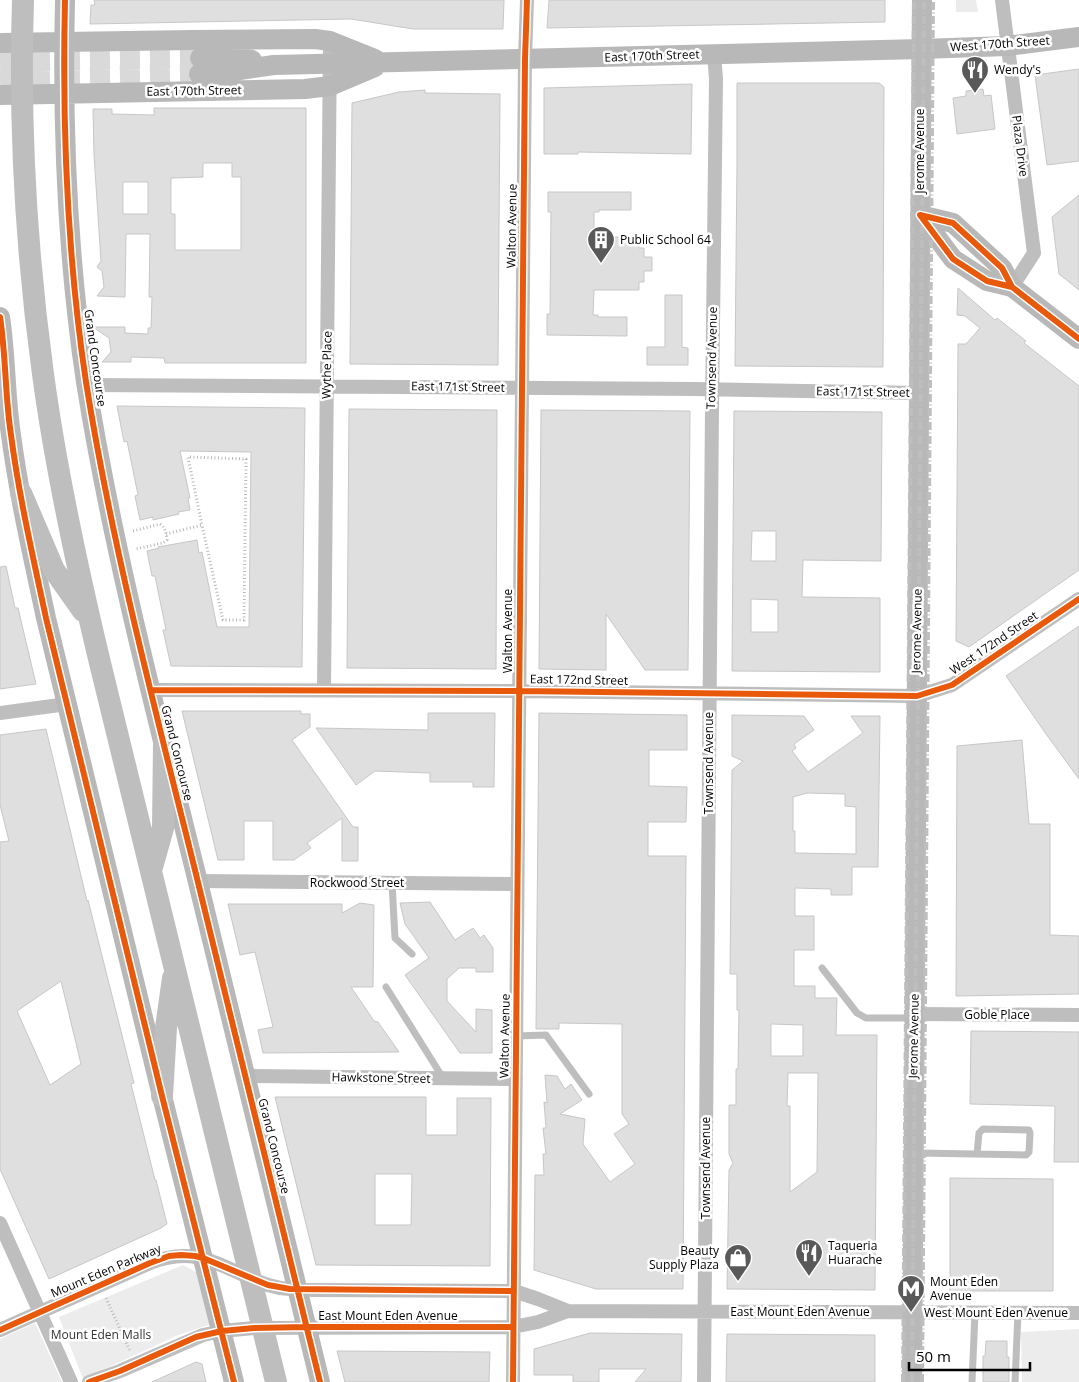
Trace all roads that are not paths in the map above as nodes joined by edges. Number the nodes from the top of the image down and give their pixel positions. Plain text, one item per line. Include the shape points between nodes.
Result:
1 (23, 0) edge
2 (65, 0) edge
3 (527, 0) edge
4 (922, 0) edge
5 (1002, 0) edge
6 (1079, 38) edge
7 (330, 41) junction
8 (23, 42) junction
9 (64, 42) junction
10 (0, 43) edge
11 (1007, 46) junction
12 (921, 49) junction
13 (714, 54) junction
14 (524, 59) junction
15 (331, 63) junction
16 (384, 63) junction
17 (199, 66) tunnel mouth
18 (330, 86) junction
19 (64, 93) junction
20 (23, 94) junction
21 (0, 95) edge
22 (920, 215) junction
23 (1012, 287) junction
24 (0, 317) edge
25 (1079, 339) edge
26 (87, 385) junction
27 (326, 386) junction
28 (522, 388) junction
29 (712, 389) junction
30 (3, 391) edge
31 (920, 393) junction
32 (21, 493) junction
33 (1079, 599) edge
34 (90, 621) junction
35 (150, 690) junction
36 (324, 690) junction
37 (519, 691) junction
38 (710, 693) junction
39 (917, 696) junction
40 (67, 704) junction
41 (0, 713) edge
42 (164, 745) junction
43 (151, 870) junction
44 (198, 880) junction
45 (392, 883) junction
46 (517, 884) junction
47 (412, 954) dead end
48 (174, 967) junction
49 (822, 968) dead end
50 (386, 987) dead end
51 (1079, 1015) edge
52 (914, 1016) junction
53 (516, 1036) junction
54 (245, 1076) junction
55 (443, 1078) junction
56 (516, 1079) junction
57 (589, 1094) dead end
58 (162, 1096) junction
59 (913, 1153) junction
60 (977, 1154) junction
61 (0, 1223) edge
62 (203, 1258) junction
63 (252, 1279) junction
64 (297, 1290) junction
65 (514, 1292) junction
66 (568, 1311) junction
67 (40, 1312) junction
68 (705, 1312) junction
69 (913, 1313) junction
70 (975, 1313) junction
71 (1018, 1313) junction
72 (1079, 1313) edge
73 (306, 1327) junction
74 (514, 1327) junction
75 (263, 1328) junction
76 (0, 1330) edge
77 (222, 1331) junction
78 (71, 1382) edge
79 (89, 1382) edge
80 (234, 1382) edge
81 (276, 1382) edge
82 (320, 1382) edge
83 (513, 1382) edge
84 (704, 1382) edge
85 (912, 1382) edge
86 (972, 1382) edge
87 (1014, 1382) edge

1 - 8 main road
2 - 9 street, Grand Concourse
3 - 14 street, Walton Avenue
4 - 12 street, Jerome Avenue
5 - 11 street, Plaza Drive
6 - 11 street, West 170th Street
7 - 9 street, East 170th Street
7 - 15 street, Wythe Place
7 - 16 street, East 170th Street
8 - 9 street, East 170th Street
8 - 10 street, East 170th Street
8 - 20 main road
9 - 19 street, Grand Concourse
11 - 12 street, West 170th Street
11 - 23 street, Plaza Drive via 1034,253
12 - 13 street, East 170th Street
12 - 22 street, Jerome Avenue
13 - 14 street, East 170th Street
13 - 29 street, Townsend Avenue
14 - 16 street, East 170th Street
14 - 28 street, Walton Avenue
15 - 16 street, East 170th Street
15 - 17 street, East 170th Street via 274,64 220,73
15 - 18 street, Wythe Place
16 - 18 street, East 170th Street
18 - 19 street, East 170th Street
18 - 27 street, Wythe Place
19 - 20 street, East 170th Street
19 - 26 street, Grand Concourse via 70,241
20 - 21 street, East 170th Street
20 - 34 main road via 29,231 43,371 60,480
22 - 23 street via 953,259 987,281
22 - 23 street via 954,223 1002,268
22 - 31 street, Jerome Avenue
23 - 25 street
24 - 30 street via 6,373
26 - 27 street, East 171st Street
26 - 35 street, Grand Concourse via 112,523
27 - 28 street, East 171st Street
27 - 36 street, Wythe Place
28 - 29 street, East 171st Street
28 - 37 street, Walton Avenue
29 - 31 street, East 171st Street
29 - 38 street, Townsend Avenue
30 - 32 street
31 - 39 street, Jerome Avenue
32 - 34 main road via 54,570
32 - 40 street
33 - 39 street, West 172nd Street via 952,685
34 - 43 main road
35 - 36 street, East 172nd Street
35 - 42 street, Grand Concourse
36 - 37 street, East 172nd Street
37 - 38 street, East 172nd Street
37 - 46 street, Walton Avenue
38 - 39 street, East 172nd Street
38 - 68 street, Townsend Avenue
39 - 52 street, Jerome Avenue
40 - 41 street
40 - 58 street
42 - 43 main road via 163,828
42 - 44 street, Grand Concourse
43 - 48 main road
44 - 45 street, Rockwood Street
44 - 54 street, Grand Concourse
45 - 46 street, Rockwood Street
45 - 47 lane via 395,938
46 - 53 street, Walton Avenue
48 - 58 main road
48 - 63 main road
49 - 52 lane via 863,1017
50 - 55 lane
51 - 52 street, Goble Place
52 - 59 street, Jerome Avenue
53 - 56 street, Walton Avenue
53 - 57 lane via 546,1036
54 - 55 street, Hawkstone Street
54 - 64 street, Grand Concourse
55 - 56 street, Hawkstone Street
56 - 65 street, Walton Avenue
58 - 62 street
59 - 60 lane
59 - 69 street, Jerome Avenue
60 - 60 lane via 1026,1155 1029,1152 1029,1130 982,1129
61 - 67 street
62 - 63 street, Mount Eden Parkway
62 - 67 street, Mount Eden Parkway via 181,1255 162,1258
62 - 77 street
63 - 64 street
63 - 75 main road
64 - 65 street, East Mount Eden Avenue
64 - 73 street, Grand Concourse
65 - 66 street, East Mount Eden Avenue
65 - 74 street, Walton Avenue
66 - 68 street, East Mount Eden Avenue
66 - 74 street, East Mount Eden Avenue
67 - 76 street, Mount Eden Parkway
67 - 78 street
68 - 69 street, East Mount Eden Avenue
68 - 84 street, Townsend Avenue
69 - 70 street, West Mount Eden Avenue
69 - 85 street, Jerome Avenue
70 - 71 street, West Mount Eden Avenue
70 - 86 lane
71 - 72 street, West Mount Eden Avenue
71 - 87 lane
73 - 74 street, East Mount Eden Avenue
73 - 75 street, East Mount Eden Avenue
73 - 82 street, Grand Concourse
74 - 83 street, Walton Avenue
75 - 77 street
75 - 81 main road
77 - 79 street via 196,1337
77 - 80 street

